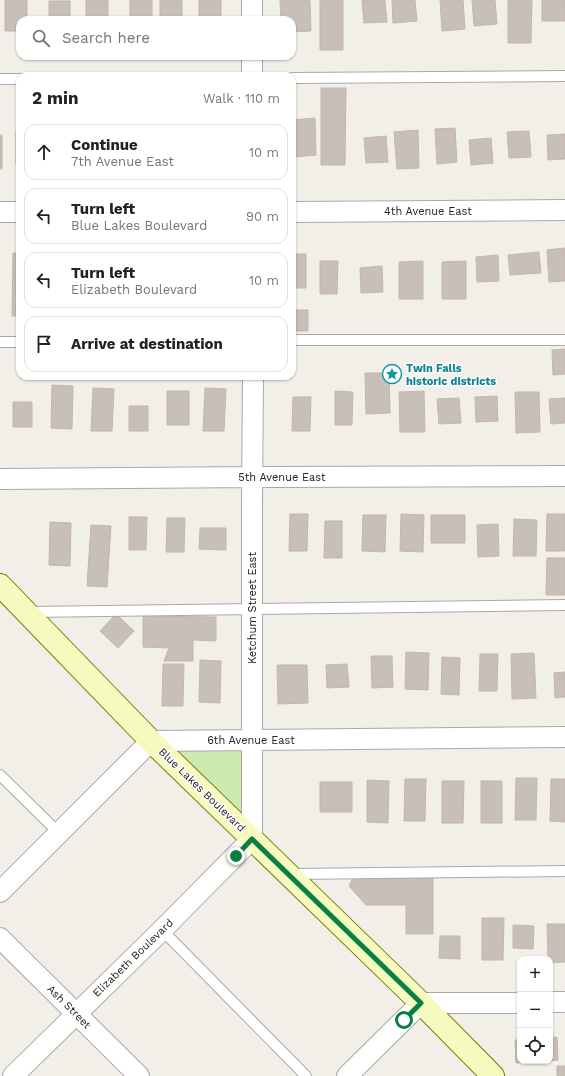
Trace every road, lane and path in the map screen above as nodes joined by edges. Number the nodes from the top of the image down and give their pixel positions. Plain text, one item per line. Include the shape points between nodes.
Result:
1 (252, 0) edge
2 (252, 16) edge
3 (252, 60) edge
4 (252, 72) edge
5 (565, 76) edge
6 (296, 78) edge
7 (0, 79) edge
8 (16, 79) edge
9 (565, 210) edge
10 (0, 212) edge
11 (16, 212) edge
12 (296, 212) edge
13 (296, 340) edge
14 (565, 340) edge
15 (0, 342) edge
16 (16, 342) edge
17 (253, 380) edge
18 (565, 476) edge
19 (252, 477) junction
20 (0, 479) edge
21 (0, 585) edge
22 (565, 605) edge
23 (252, 609) junction
24 (27, 612) junction
25 (565, 737) edge
26 (252, 740) junction
27 (151, 741) junction
28 (0, 775) edge
29 (59, 833) junction
30 (252, 839) junction
31 (565, 870) edge
32 (288, 874) junction
33 (0, 892) edge
34 (162, 930) junction
35 (0, 938) edge
36 (553, 1002) edge
37 (565, 1002) edge
38 (421, 1003) junction
39 (517, 1003) edge
40 (76, 1014) junction
41 (13, 1076) edge
42 (139, 1076) edge
43 (306, 1076) edge
44 (347, 1076) edge
45 (493, 1076) edge

1 - 2 street
3 - 4 street
5 - 6 lane
7 - 8 lane
9 - 12 street, 4th Avenue East
10 - 11 street
13 - 14 lane
15 - 16 lane
17 - 19 street, Ketchum Street East
18 - 19 street, 5th Avenue East
19 - 20 street, 5th Avenue East
19 - 23 street, Ketchum Street East
21 - 24 main road, Blue Lakes Boulevard
22 - 23 lane
23 - 24 lane
23 - 26 street, Ketchum Street East
24 - 27 main road, Blue Lakes Boulevard
25 - 26 street, 6th Avenue East
26 - 27 street, 6th Avenue East
26 - 30 street, Ketchum Street East
27 - 29 street
27 - 30 main road, Blue Lakes Boulevard
28 - 29 lane
29 - 33 street
30 - 32 main road, Blue Lakes Boulevard
30 - 34 street, Elizabeth Boulevard
31 - 32 lane
32 - 38 main road, Blue Lakes Boulevard
34 - 40 street, Elizabeth Boulevard
34 - 43 lane
35 - 40 street, Ash Street
36 - 37 street
38 - 39 street
38 - 44 street
38 - 45 main road, Blue Lakes Boulevard
40 - 41 street, Elizabeth Boulevard
40 - 42 street, Ash Street

